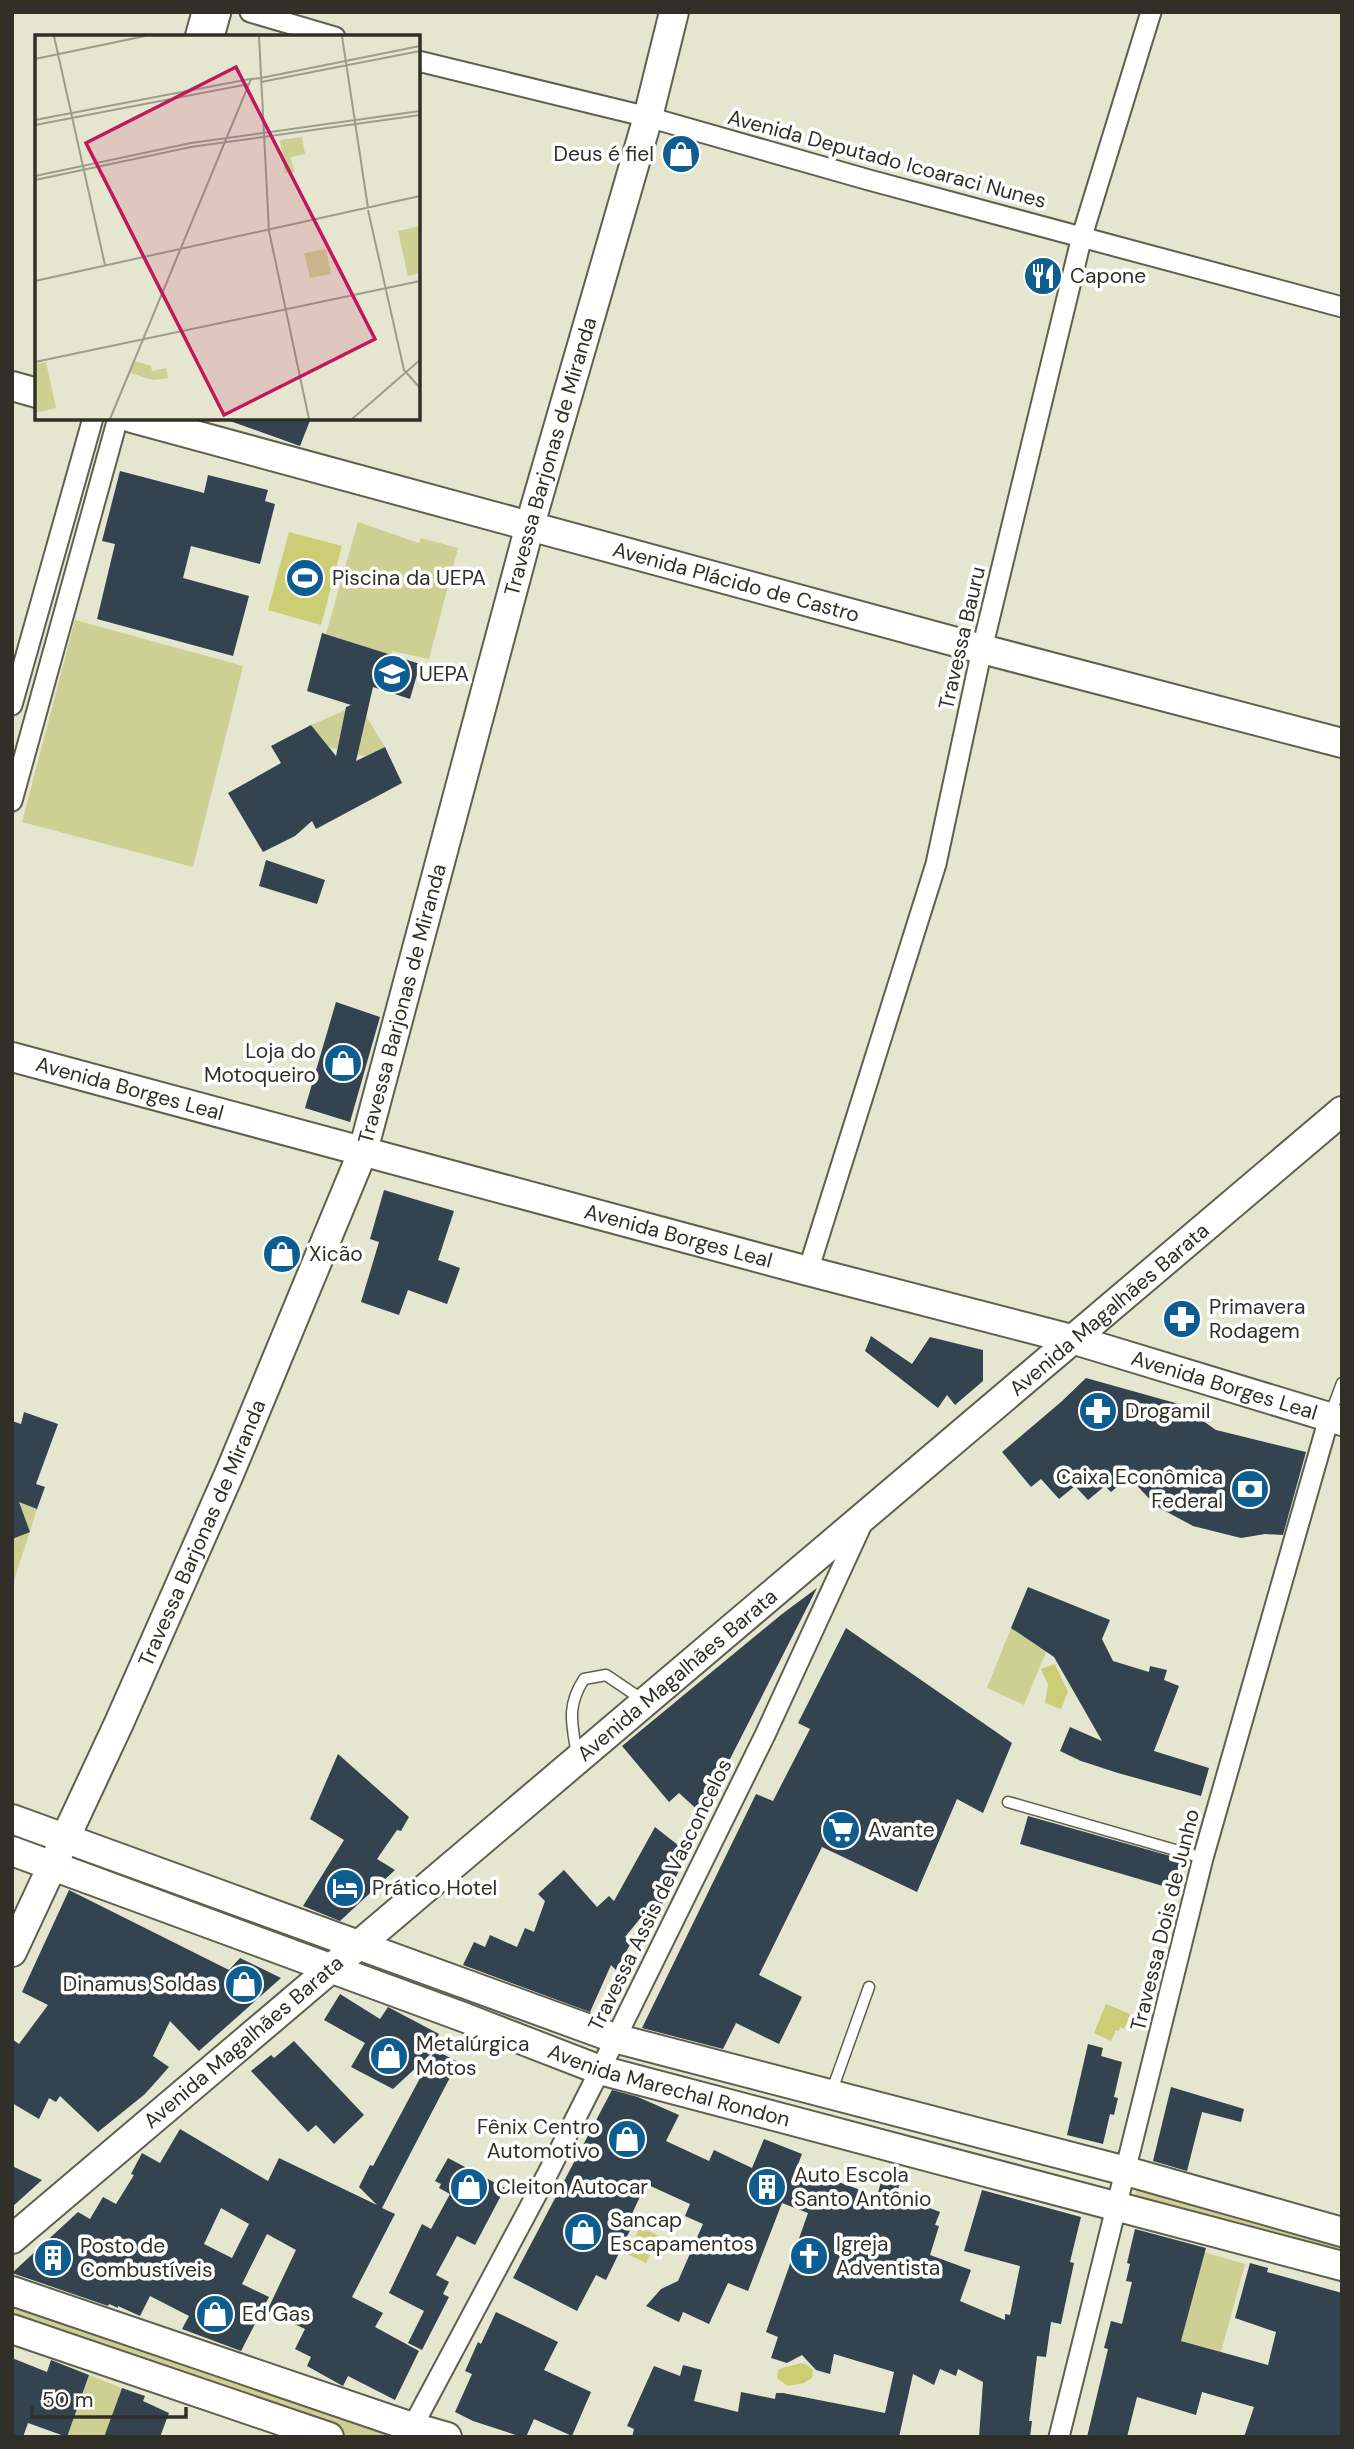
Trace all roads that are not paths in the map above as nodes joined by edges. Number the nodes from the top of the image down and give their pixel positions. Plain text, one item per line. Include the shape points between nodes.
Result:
1 (202, 12) edge
2 (221, 12) edge
3 (250, 12) edge
4 (674, 12) edge
5 (1151, 12) edge
6 (196, 35) edge
7 (215, 35) edge
8 (328, 35) edge
9 (420, 61) edge
10 (648, 117) junction
11 (1082, 236) junction
12 (1342, 307) edge
13 (12, 386) edge
14 (35, 392) edge
15 (92, 420) edge
16 (117, 420) edge
17 (139, 420) edge
18 (530, 525) junction
19 (982, 649) junction
20 (12, 705) edge
21 (1342, 743) edge
22 (12, 801) edge
23 (12, 1057) edge
24 (1342, 1111) edge
25 (363, 1151) junction
26 (808, 1271) junction
27 (1075, 1340) junction
28 (1342, 1383) edge
29 (1335, 1420) edge
30 (866, 1517) junction
31 (646, 1702) junction
32 (578, 1759) junction
33 (1008, 1802) dead end
34 (12, 1818) edge
35 (66, 1839) junction
36 (12, 1851) edge
37 (1203, 1858) junction
38 (52, 1864) junction
39 (359, 1944) junction
40 (12, 1952) edge
41 (330, 1967) junction
42 (869, 1987) dead end
43 (614, 2038) junction
44 (600, 2070) junction
45 (831, 2094) junction
46 (1126, 2171) junction
47 (1116, 2205) junction
48 (1342, 2232) edge
49 (12, 2239) edge
50 (1342, 2266) edge
51 (12, 2291) edge
52 (12, 2329) edge
53 (410, 2432) edge
54 (329, 2437) edge
55 (447, 2437) edge
56 (1059, 2437) edge

1 - 6 street
2 - 7 street
3 - 8 street
4 - 10 main road, Travessa Barjonas de Miranda
5 - 11 street, Travessa Bauru
9 - 10 street, Avenida Deputado Icoaraci Nunes
10 - 11 street, Avenida Deputado Icoaraci Nunes
10 - 18 main road, Travessa Barjonas de Miranda
11 - 12 street, Avenida Deputado Icoaraci Nunes
11 - 19 street, Travessa Bauru
13 - 14 main road
15 - 20 street
16 - 22 street
17 - 18 main road, Avenida Plácido de Castro
18 - 19 main road, Avenida Plácido de Castro
18 - 25 main road, Travessa Barjonas de Miranda
19 - 21 main road, Avenida Plácido de Castro
19 - 26 street, Travessa Bauru via 936,864
23 - 25 main road, Avenida Borges Leal
24 - 27 main road, Avenida Magalhães Barata
25 - 26 main road, Avenida Borges Leal
25 - 35 main road, Travessa Barjonas de Miranda via 230,1472
26 - 27 main road, Avenida Borges Leal
27 - 29 main road, Avenida Borges Leal
27 - 30 main road, Avenida Magalhães Barata
28 - 29 lane
29 - 37 street, Travessa Dois de Junho
30 - 31 main road, Avenida Magalhães Barata
30 - 43 street, Travessa Assis de Vasconcelos via 765,1735
31 - 32 main road, Avenida Magalhães Barata
31 - 32 lane via 606,1675 584,1679 574,1695 572,1722
32 - 39 main road, Avenida Magalhães Barata
33 - 37 lane
34 - 35 main road, Avenida Marechal Rondon
35 - 38 main road, Travessa Barjonas de Miranda
35 - 39 main road, Avenida Marechal Rondon
36 - 38 main road, Avenida Marechal Rondon
37 - 46 street, Travessa Dois de Junho
38 - 40 main road, Travessa Barjonas de Miranda
38 - 41 main road, Avenida Marechal Rondon
39 - 41 main road, Avenida Magalhães Barata
39 - 43 main road, Avenida Marechal Rondon
41 - 44 main road, Avenida Marechal Rondon
41 - 49 main road, Avenida Magalhães Barata
42 - 45 lane
43 - 44 street, Travessa Assis de Vasconcelos
43 - 45 main road, Avenida Marechal Rondon
44 - 47 main road, Avenida Marechal Rondon
44 - 53 street, Travessa Assis de Vasconcelos
45 - 46 main road, Avenida Marechal Rondon
46 - 47 street, Travessa Dois de Junho
46 - 48 main road, Avenida Marechal Rondon
47 - 50 main road, Avenida Marechal Rondon
47 - 56 street, Travessa Dois de Junho
51 - 53 main road
52 - 54 main road
53 - 55 main road

